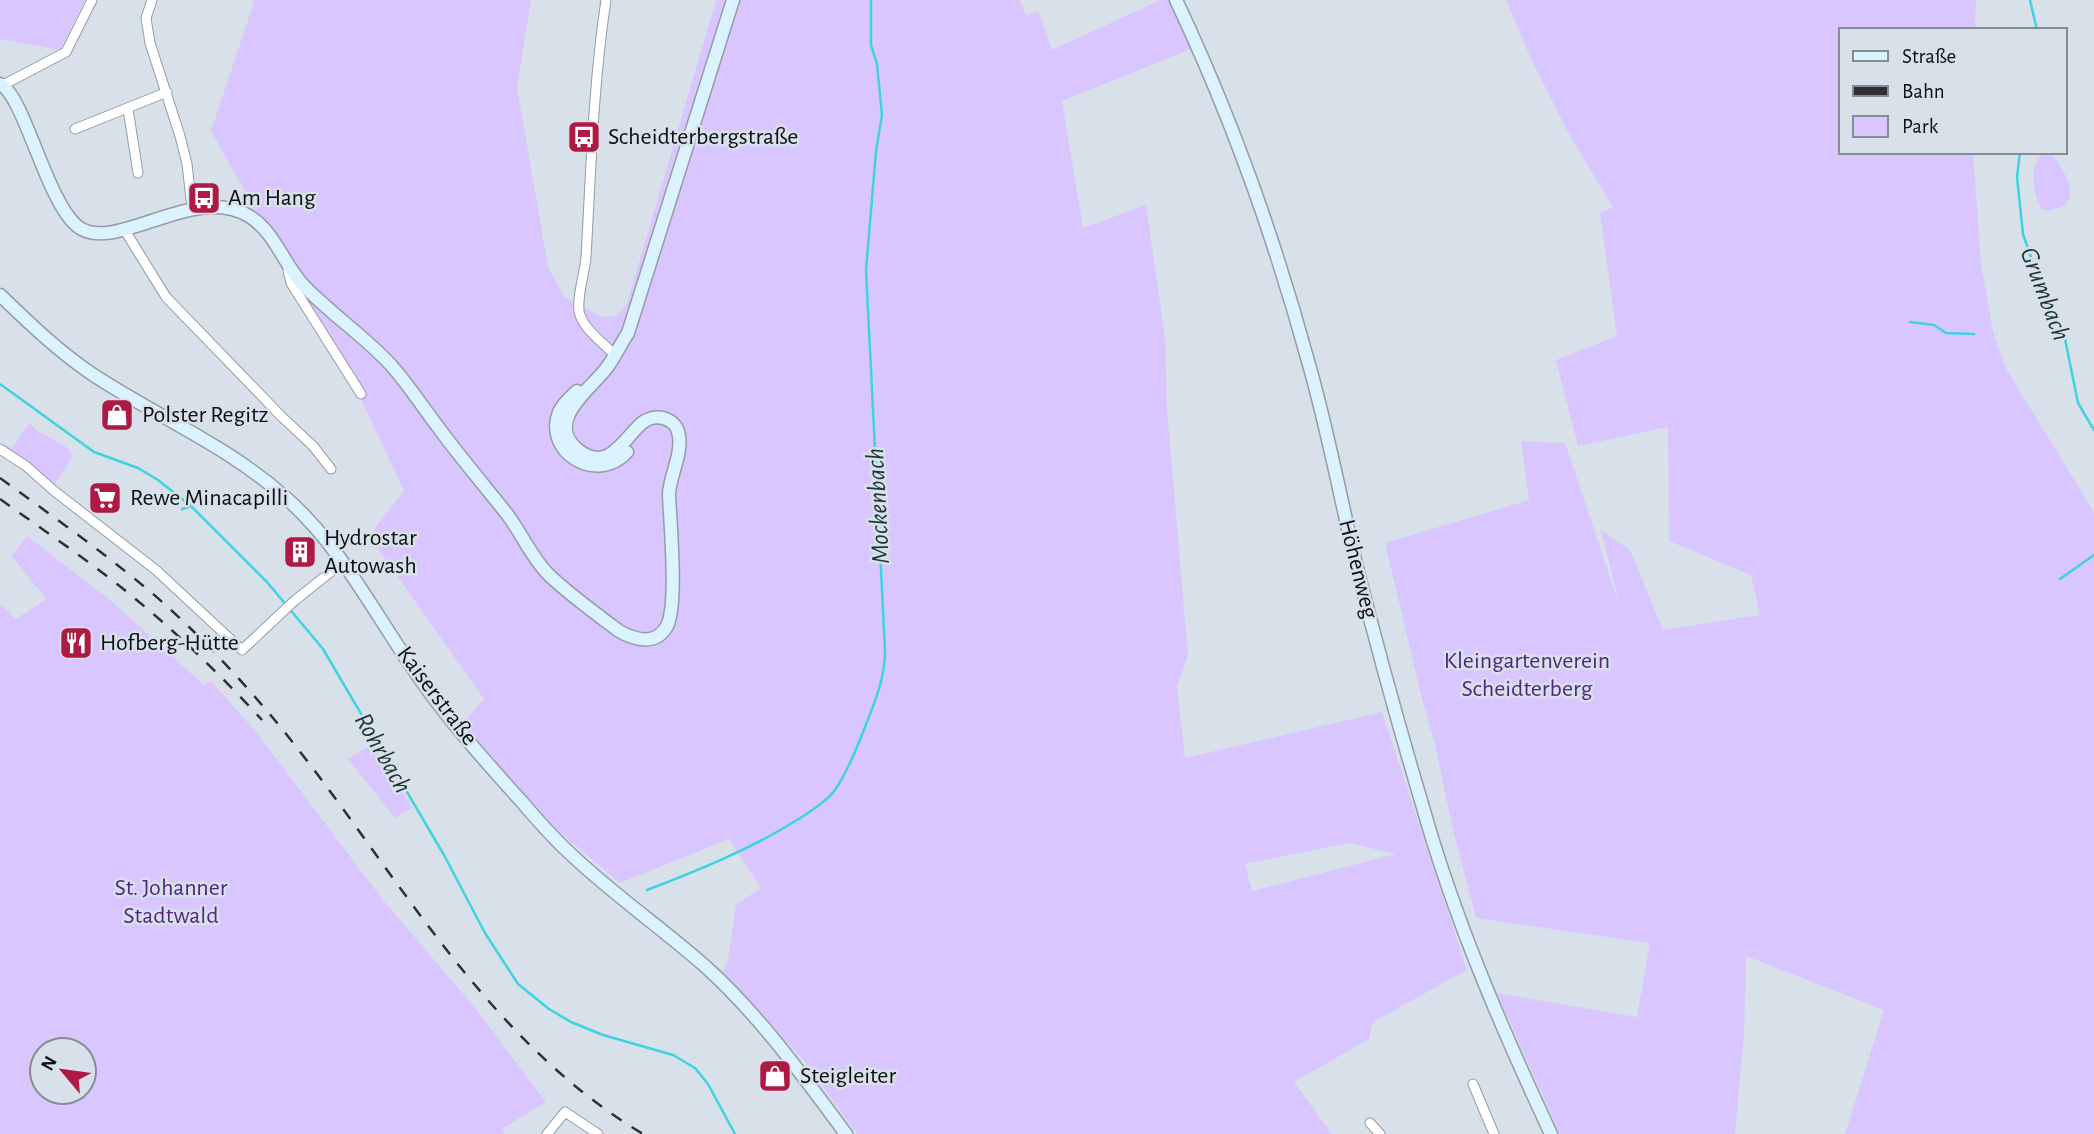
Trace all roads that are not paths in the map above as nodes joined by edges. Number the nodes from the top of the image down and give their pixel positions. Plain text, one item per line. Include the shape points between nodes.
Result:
1 (92, 0) edge
2 (152, 0) edge
3 (606, 0) edge
4 (733, 0) edge
5 (1176, 0) edge
6 (2, 85) edge
7 (167, 92) junction
8 (128, 109) junction
9 (75, 129) dead end
10 (138, 173) dead end
11 (192, 208) junction
12 (124, 229) junction
13 (285, 258) junction
14 (0, 295) edge
15 (615, 355) junction
16 (361, 394) dead end
17 (0, 449) edge
18 (331, 469) dead end
19 (343, 562) junction
20 (1473, 1084) dead end
21 (1370, 1123) dead end
22 (1549, 1133) edge
23 (547, 1134) edge
24 (598, 1134) edge
25 (846, 1134) edge
26 (1380, 1134) edge
27 (1494, 1134) edge

1 - 6 street via 66,52
2 - 7 street via 147,24
3 - 15 street via 590,161 586,259 578,300 583,322
4 - 15 street via 637,309
5 - 22 street, Höhenweg via 1268,228 1309,363 1385,675 1460,923
6 - 12 street via 16,105 66,214 86,232 99,235
7 - 8 street
7 - 11 street via 187,164
8 - 9 street
8 - 10 street
11 - 12 street
11 - 13 street via 221,207 248,215
12 - 18 street via 166,297
13 - 15 street via 302,284 390,364 549,575 619,631 649,640 662,633 670,618 669,494 678,430 672,422 651,419 621,448 594,457 578,450 566,430 567,416
13 - 16 street via 291,284
14 - 19 street, Kaiserstraße via 83,368 225,451 273,487
17 - 19 street via 156,570 242,650
19 - 25 street, Kaiserstraße via 417,676 523,803 579,862 712,973 773,1038
20 - 27 street
21 - 26 street
23 - 24 street via 565,1112

